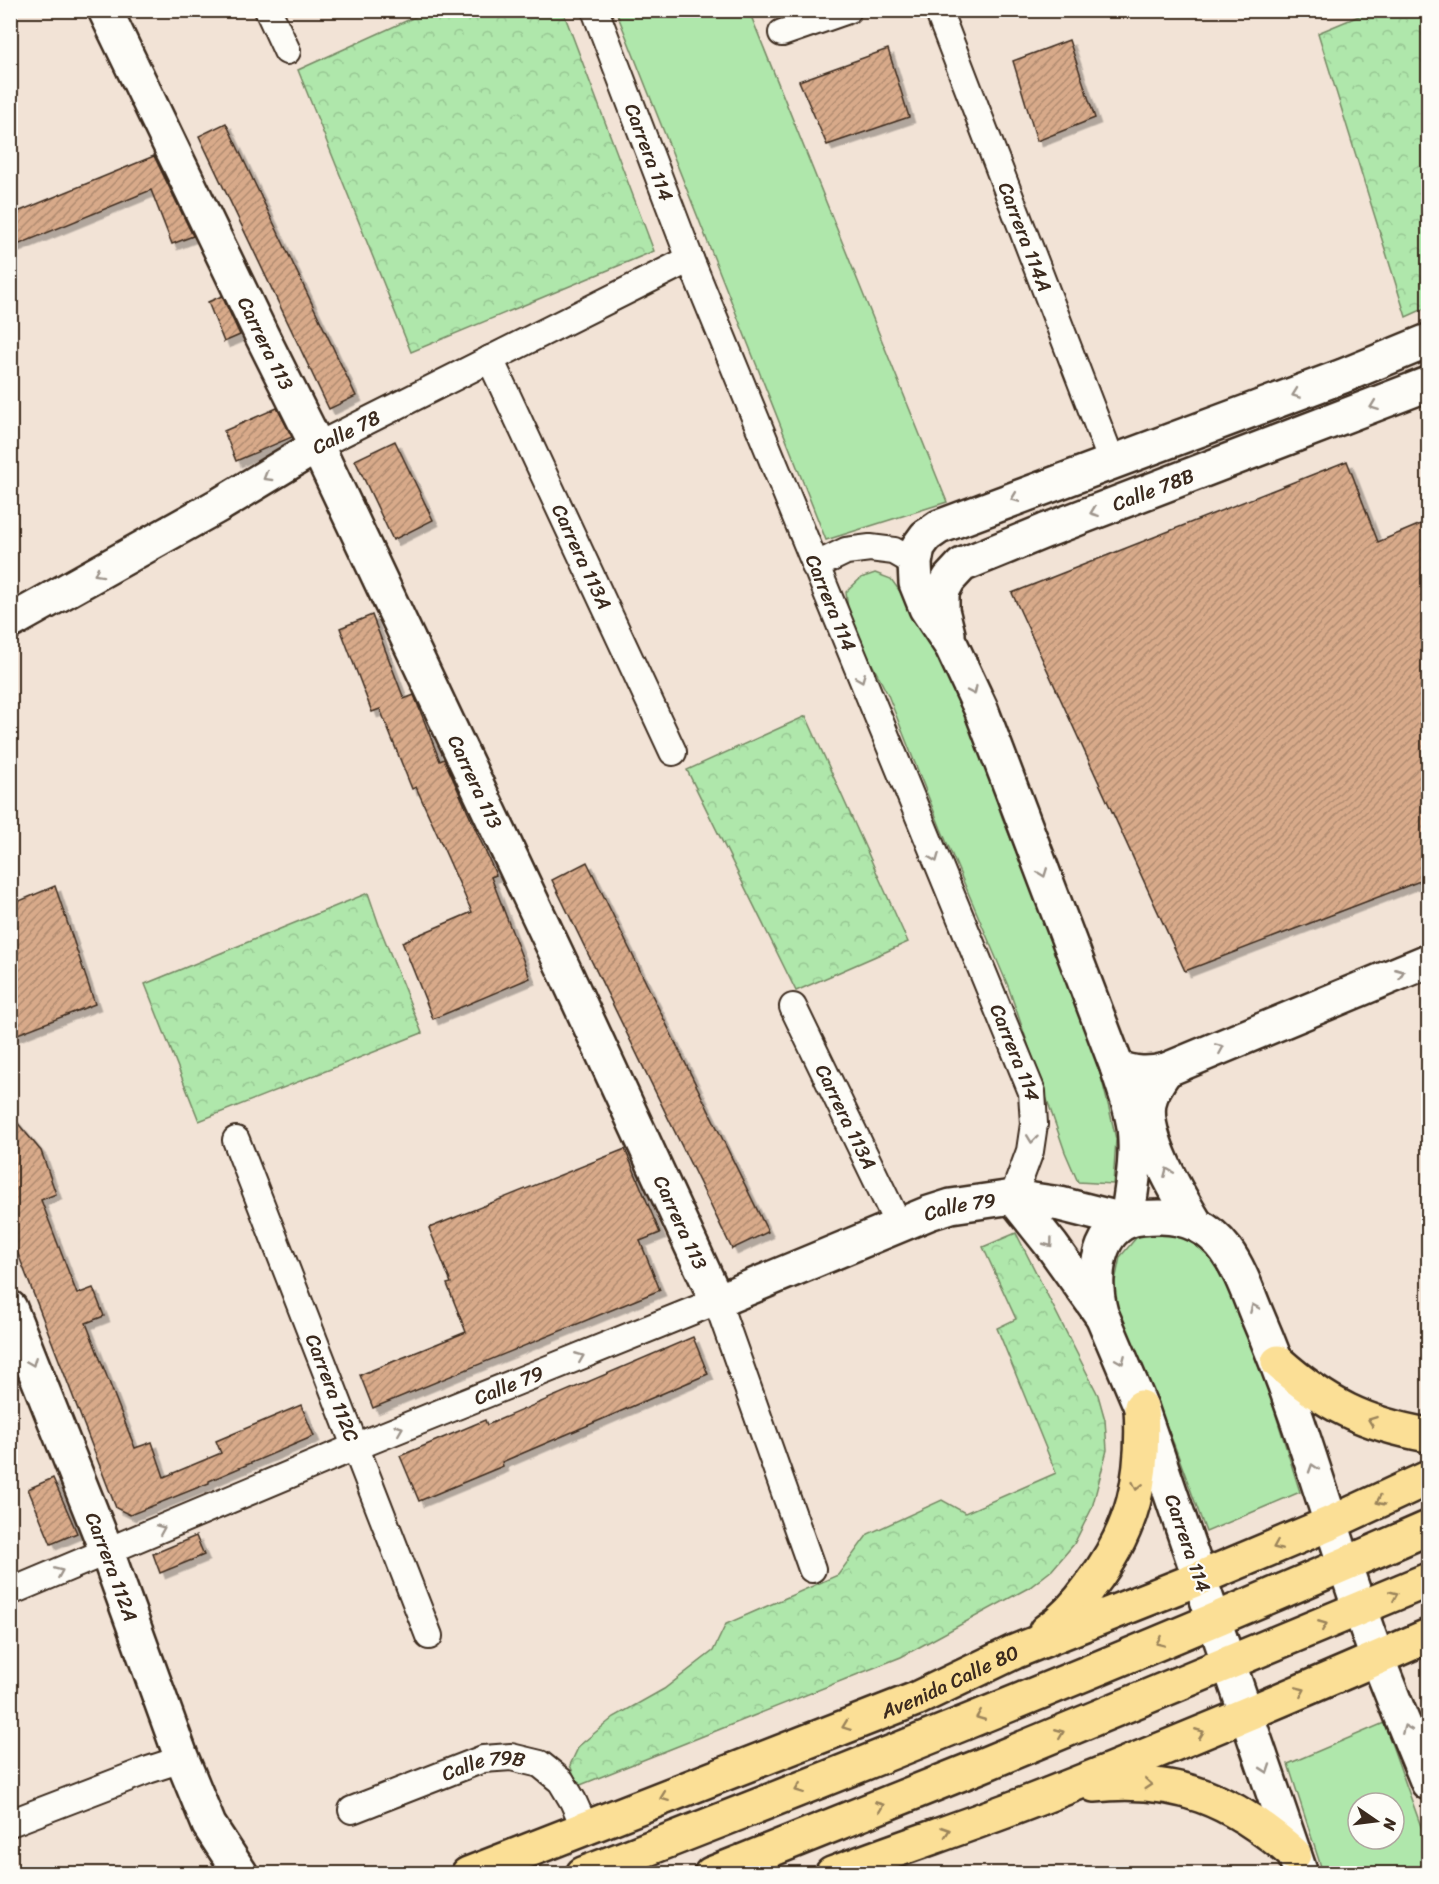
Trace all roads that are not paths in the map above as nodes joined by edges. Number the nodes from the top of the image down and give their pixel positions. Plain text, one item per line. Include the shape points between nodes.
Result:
1 (105, 10) edge
2 (268, 10) edge
3 (595, 10) edge
4 (848, 10) edge
5 (938, 10) edge
6 (782, 33) dead end
7 (287, 51) dead end
8 (690, 259) junction
9 (1428, 341) edge
10 (490, 359) junction
11 (1428, 384) edge
12 (317, 446) junction
13 (1112, 462) junction
14 (915, 563) junction
15 (815, 566) junction
16 (10, 622) edge
17 (952, 647) junction
18 (673, 752) dead end
19 (1428, 961) edge
20 (793, 1007) dead end
21 (1117, 1067) junction
22 (1166, 1070) junction
23 (236, 1140) dead end
24 (1013, 1197) junction
25 (1127, 1221) junction
26 (1196, 1224) junction
27 (899, 1226) junction
28 (717, 1301) junction
29 (10, 1308) edge
30 (1101, 1313) junction
31 (1278, 1362) junction
32 (1141, 1407) junction
33 (1428, 1435) edge
34 (355, 1447) junction
35 (1428, 1478) edge
36 (1331, 1523) junction
37 (1428, 1528) edge
38 (107, 1552) junction
39 (1345, 1565) junction
40 (812, 1569) dead end
41 (1200, 1578) junction
42 (1428, 1580) edge
43 (10, 1592) edge
44 (1360, 1610) junction
45 (1214, 1619) junction
46 (429, 1636) dead end
47 (1428, 1636) edge
48 (1014, 1652) junction
49 (1377, 1658) junction
50 (1230, 1663) junction
51 (1247, 1714) junction
52 (182, 1759) junction
53 (1428, 1783) edge
54 (1048, 1795) junction
55 (352, 1810) dead end
56 (10, 1823) edge
57 (209, 1825) junction
58 (585, 1828) junction
59 (1297, 1864) edge
60 (213, 1874) edge
61 (241, 1874) edge
62 (468, 1874) edge
63 (583, 1874) edge
64 (711, 1874) edge
65 (832, 1874) edge

1 - 12 street, Carrera 113
2 - 7 street
3 - 8 street, Carrera 114
4 - 6 street
5 - 13 street, Carrera 114A
8 - 10 street, Calle 78
8 - 15 street, Carrera 114
9 -> 13 street, Calle 78B
10 - 12 street, Calle 78
10 - 18 street, Carrera 113A
11 -> 17 street, Calle 78B via 962,565 942,592 942,610
12 -> 16 street, Calle 78
12 - 28 street, Carrera 113
13 -> 14 street, Calle 78B via 939,527 918,547
14 - 15 street via 894,551 870,548 846,551
14 - 17 street via 916,584 926,608
15 -> 24 street, Carrera 114 via 1032,1092 1034,1124 1030,1151
17 -> 21 street via 981,709
22 -> 19 street
20 - 27 street, Carrera 113A
21 - 22 street via 1141,1074
21 - 25 street via 1134,1125
26 -> 22 street via 1175,1189 1149,1121 1149,1103
23 - 34 street, Carrera 112C
24 - 25 street, Calle 79
24 - 27 street, Calle 79 via 951,1206
24 -> 30 street, Calle 79
25 - 26 street via 1165,1217
25 - 30 street, Carrera 114 via 1111,1235 1099,1257 1096,1298
31 -> 26 street via 1226,1250
27 - 28 street, Calle 79
34 -> 28 street, Calle 79
28 - 40 street, Carrera 113
29 -> 38 street, Carrera 112A
30 -> 32 street, Carrera 114
33 -> 31 highway via 1388,1427 1345,1411
36 -> 31 street
32 - 41 street, Carrera 114
32 -> 48 highway via 1140,1473 1122,1537 1081,1600 1050,1629
38 -> 34 street, Calle 79
34 - 46 street, Carrera 112C
35 -> 36 highway, Avenida Calle 80
36 - 39 street
36 -> 41 highway, Avenida Calle 80
37 - 39 highway, Avenida Calle 80
43 -> 38 street, Calle 79
38 - 52 street, Carrera 112A
39 - 44 street
39 - 45 highway, Avenida Calle 80
41 - 45 street, Carrera 114
41 - 48 highway, Avenida Calle 80
44 -> 42 highway
44 - 49 street
50 -> 44 highway
45 - 50 street, Carrera 114
45 -> 63 highway, Avenida Calle 80
47 - 49 highway
48 -> 58 highway, Avenida Calle 80 via 916,1699
51 -> 49 highway
53 -> 49 street
50 - 51 street, Carrera 114
64 -> 50 highway
54 -> 51 highway
51 -> 59 street, Carrera 114
52 - 56 street
52 - 57 street, Carrera 112A
54 -> 59 highway via 1120,1782 1192,1792 1247,1816 1272,1834
65 -> 54 highway
55 - 58 street, Calle 79B via 483,1759 511,1757 540,1764 561,1781
57 - 60 street, Carrera 112A
57 - 61 street, Carrera 112A
58 - 62 highway, Avenida Calle 80

